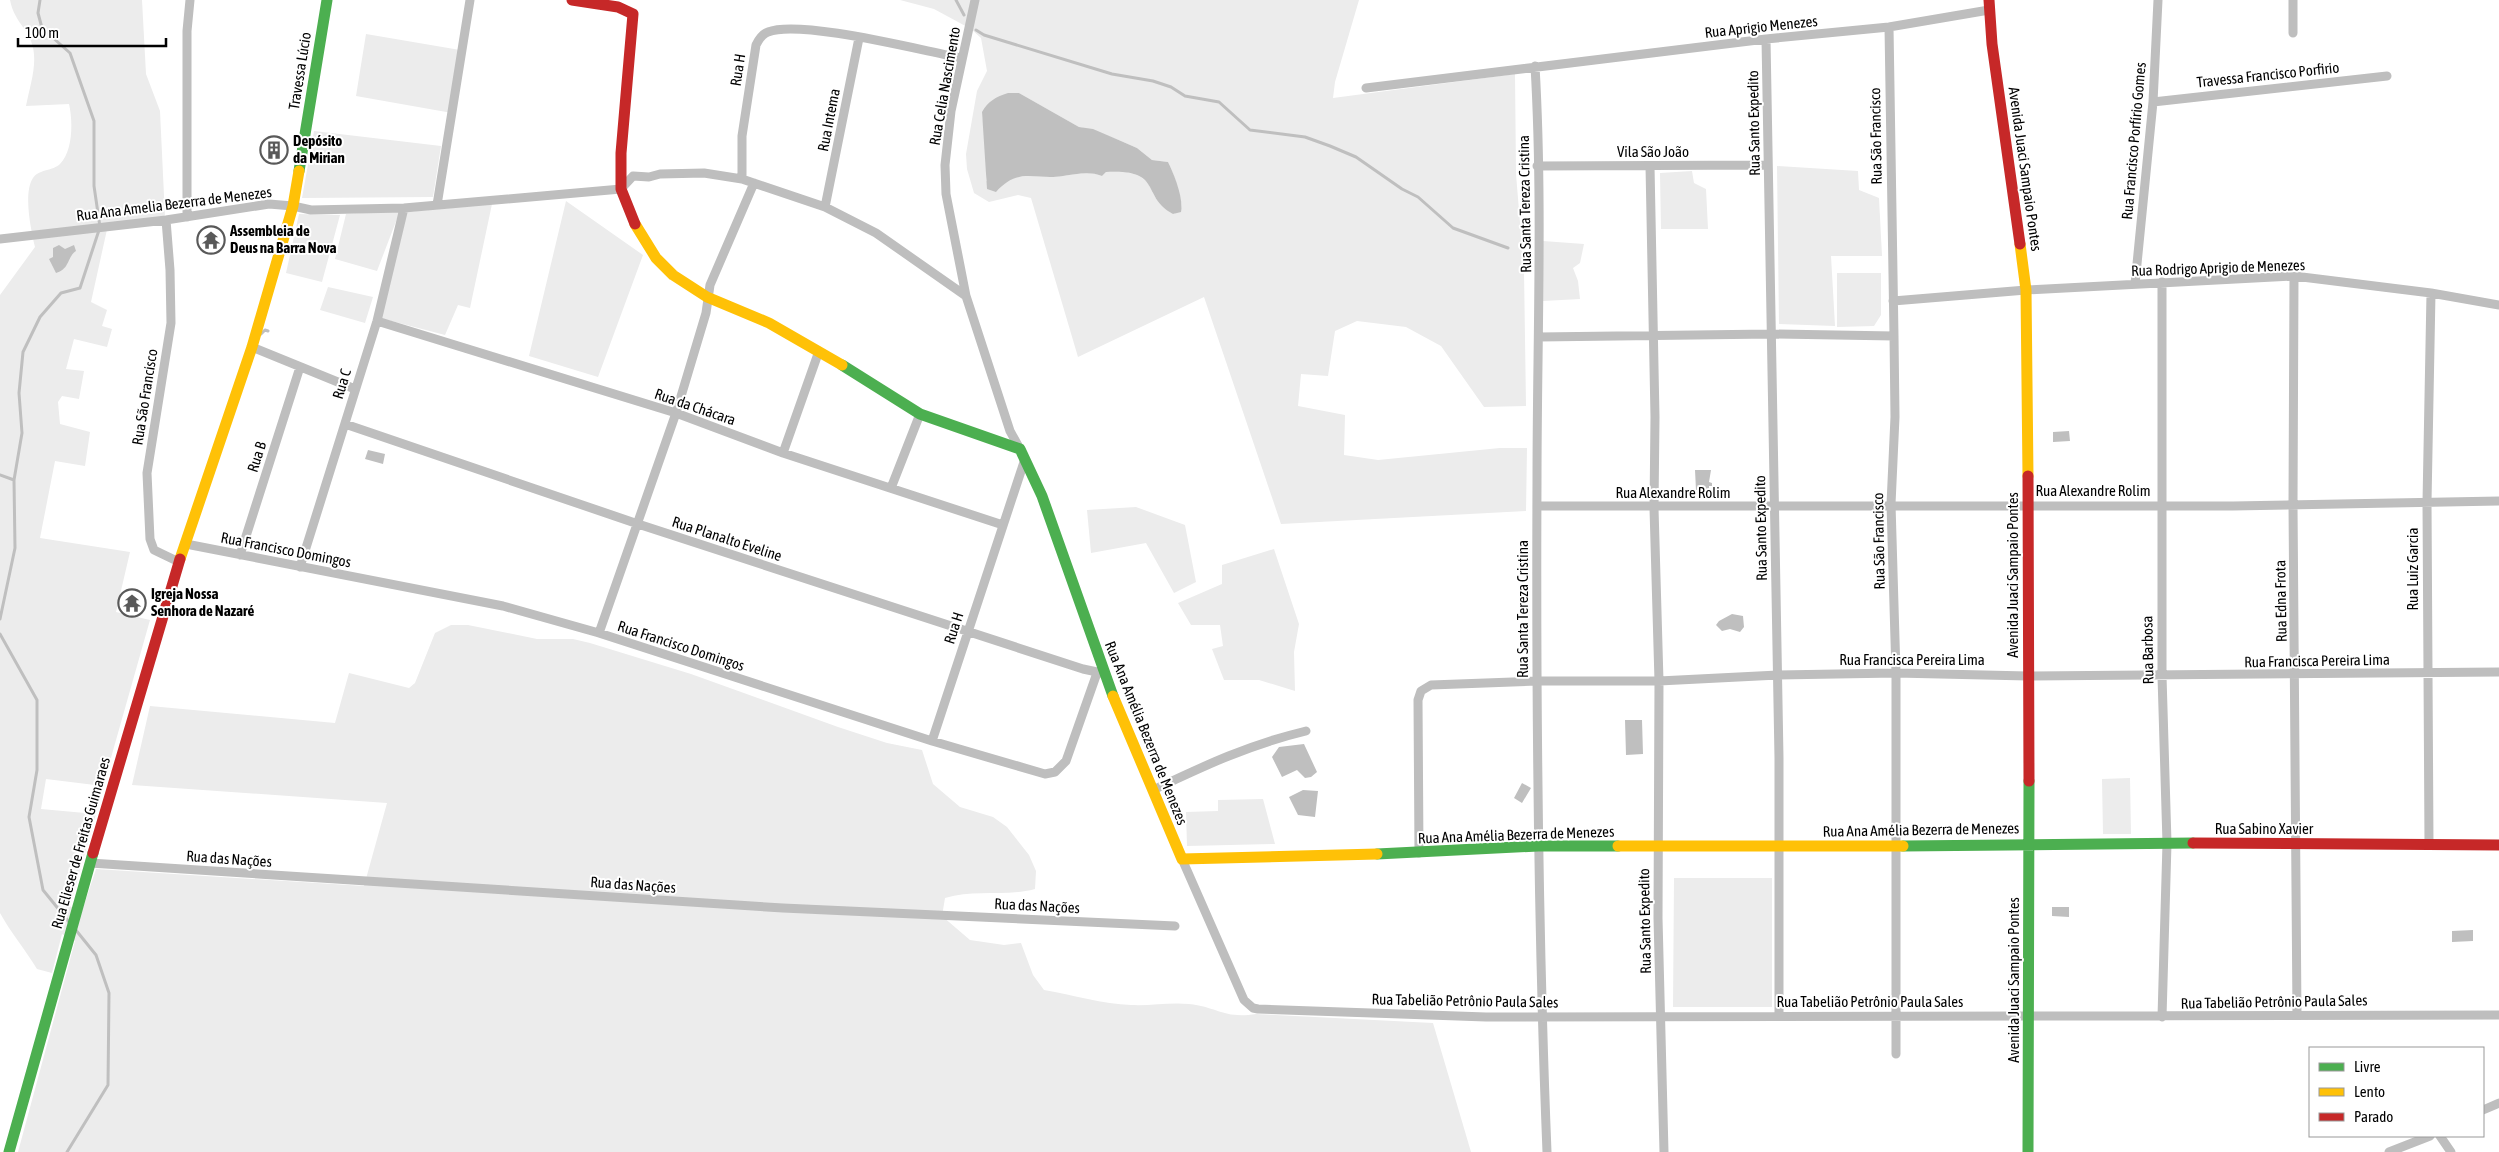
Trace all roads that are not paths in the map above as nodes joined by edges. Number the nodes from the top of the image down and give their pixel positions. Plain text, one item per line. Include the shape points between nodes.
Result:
1 (190, 0) edge
2 (327, 0) edge
3 (470, 0) edge
4 (572, 0) edge
5 (975, 0) edge
6 (2158, 0) edge
7 (2293, 0) edge
8 (1989, 5) edge
9 (1889, 28) junction
10 (2293, 33) dead end
11 (859, 38) junction
12 (1766, 40) junction
13 (962, 58) junction
14 (1536, 66) junction
15 (2387, 76) dead end
16 (1366, 88) dead end
17 (2153, 102) junction
18 (1768, 165) junction
19 (1537, 166) junction
20 (1650, 166) junction
21 (742, 179) junction
22 (754, 183) junction
23 (621, 189) junction
24 (437, 204) junction
25 (293, 206) junction
26 (825, 207) junction
27 (404, 208) junction
28 (187, 217) junction
29 (166, 220) junction
30 (0, 239) edge
31 (2294, 276) junction
32 (2162, 282) junction
33 (2135, 284) junction
34 (2026, 290) junction
35 (2431, 294) junction
36 (966, 296) junction
37 (708, 297) junction
38 (1893, 301) junction
39 (2499, 305) edge
40 (376, 321) junction
41 (1771, 334) junction
42 (1894, 336) junction
43 (1539, 337) junction
44 (1652, 337) junction
45 (252, 347) junction
46 (820, 351) junction
47 (300, 366) junction
48 (355, 389) junction
49 (676, 413) junction
50 (920, 414) junction
51 (345, 424) junction
52 (784, 453) junction
53 (1022, 454) junction
54 (891, 488) junction
55 (2499, 500) edge
56 (2427, 502) junction
57 (1891, 504) junction
58 (2293, 504) junction
59 (2028, 505) junction
60 (2161, 505) junction
61 (1537, 506) junction
62 (1775, 506) junction
63 (1654, 508) junction
64 (638, 524) junction
65 (1003, 525) junction
66 (186, 544) junction
67 (240, 555) junction
68 (179, 562) junction
69 (300, 567) junction
70 (967, 631) junction
71 (599, 634) junction
72 (2499, 672) edge
73 (1100, 673) junction
74 (1896, 673) junction
75 (2427, 674) junction
76 (1778, 675) junction
77 (2296, 675) junction
78 (2028, 676) junction
79 (2162, 676) junction
80 (1536, 681) junction
81 (1659, 681) junction
82 (1306, 731) dead end
83 (932, 741) junction
84 (1153, 790) junction
85 (2167, 843) junction
86 (2030, 844) junction
87 (2296, 844) junction
88 (2429, 844) junction
89 (2499, 845) edge
90 (1538, 846) junction
91 (1657, 846) junction
92 (1777, 846) junction
93 (1895, 846) junction
94 (1419, 853) junction
95 (1182, 859) junction
96 (90, 863) junction
97 (1175, 926) dead end
98 (2297, 1015) junction
99 (2499, 1015) edge
100 (1661, 1016) junction
101 (1779, 1016) junction
102 (1896, 1016) junction
103 (1541, 1017) junction
104 (2029, 1017) junction
105 (2162, 1017) junction
106 (1896, 1054) dead end
107 (2499, 1103) edge
108 (2484, 1110) edge
109 (2427, 1137) edge
110 (2441, 1137) edge
111 (9, 1152) edge
112 (1546, 1152) edge
113 (1664, 1152) edge
114 (2028, 1152) edge
115 (2389, 1152) edge
116 (2451, 1152) edge

1 - 28 street via 187,31
2 - 25 street, Travessa Lúcio
3 - 24 street
4 - 23 street via 618,7 633,14
5 - 13 street, Rua Celia Nascimento
6 - 17 street, Rua Francisco Porfírio Gomes
7 - 10 street
8 - 9 street, Rua Aprigio Menezes
8 - 34 street, Avenida Juaci Sampaio Pontes
9 - 12 street, Rua Aprigio Menezes
9 - 38 street, Rua São Francisco
11 - 13 street
11 - 21 street, Rua H via 787,29 768,32 759,38 742,136
11 - 26 street, Rua Intema
12 - 14 street, Rua Aprigio Menezes
12 - 18 street, Rua Santo Expedito
13 - 36 street, Rua Celia Nascimento via 951,111 945,165 946,194
14 - 16 street, Rua Aprigio Menezes
14 - 19 street, Rua Santa Tereza Cristina
15 - 17 street, Travessa Francisco Porfirio
17 - 33 street, Rua Francisco Porfírio Gomes
18 - 20 street, Vila São João
18 - 41 street, Rua Santo Expedito
19 - 20 street, Vila São João
19 - 43 street, Rua Santa Tereza Cristina
20 - 44 street, Rua Santo Expedito
21 - 22 street
21 - 23 street via 704,173 633,176
22 - 26 street
22 - 37 street via 710,285
23 - 24 street, Rua Ana Amelia Bezerra de Menezes
23 - 37 street via 633,221 656,258 672,275
24 - 27 street, Rua Ana Amelia Bezerra de Menezes
25 - 27 street, Rua Ana Amelia Bezerra de Menezes via 311,210
25 - 28 street, Rua Ana Amelia Bezerra de Menezes via 269,204
25 - 45 street, Travessa Lúcio
26 - 36 street via 876,233
27 - 40 street, Rua C
28 - 29 street, Rua Ana Amelia Bezerra de Menezes
29 - 30 street, Rua Ana Amelia Bezerra de Menezes
29 - 68 street, Rua São Francisco via 170,323 147,473 150,539 154,550
31 - 32 street, Rua Rodrigo Aprigio de Menezes
31 - 35 street, Rua Rodrigo Aprigio de Menezes
31 - 58 street, Rua Edna Frota
32 - 33 street, Rua Rodrigo Aprigio de Menezes
32 - 60 street, Rua Barbosa
33 - 34 street, Rua Rodrigo Aprigio de Menezes
34 - 38 street, Rua Rodrigo Aprigio de Menezes
34 - 59 street, Avenida Juaci Sampaio Pontes
35 - 39 street, Rua Rodrigo Aprigio de Menezes
35 - 56 street, Rua Luiz Garcia
36 - 53 street, Rua Celia Nascimento via 1010,431
37 - 46 street via 769,323
37 - 49 street via 706,314
38 - 42 street, Rua São Francisco
40 - 48 street, Rua C
40 - 49 street, Rua da Chácara
41 - 42 street
41 - 44 street
41 - 62 street, Rua Santo Expedito
42 - 57 street, Rua São Francisco
43 - 44 street
43 - 61 street, Rua Santa Tereza Cristina
44 - 63 street, Rua Santo Expedito
45 - 47 street
45 - 66 street, Rua Elieser de Freitas Guimaraes
46 - 50 street
46 - 52 street
47 - 48 street
47 - 67 street, Rua B
48 - 51 street, Rua C
49 - 52 street, Rua da Chácara
49 - 64 street
50 - 53 street
50 - 54 street
51 - 64 street, Rua Planalto Eveline
51 - 69 street, Rua C
52 - 54 street, Rua da Chácara
53 - 65 street, Rua H
53 - 73 street, Rua Ana Amélia Bezerra de Menezes via 1042,496
54 - 65 street, Rua da Chácara
55 - 56 street, Rua Alexandre Rolim
56 - 58 street, Rua Alexandre Rolim
56 - 75 street, Rua Luiz Garcia
57 - 59 street, Rua Alexandre Rolim
57 - 62 street, Rua Alexandre Rolim
57 - 74 street, Rua São Francisco
58 - 60 street, Rua Alexandre Rolim
58 - 77 street, Rua Edna Frota
59 - 60 street, Rua Alexandre Rolim
59 - 78 street, Avenida Juaci Sampaio Pontes
60 - 79 street, Rua Barbosa
61 - 63 street, Rua Alexandre Rolim
61 - 80 street, Rua Santa Tereza Cristina
62 - 63 street, Rua Alexandre Rolim
62 - 76 street, Rua Santo Expedito
63 - 81 street, Rua Santo Expedito
64 - 70 street, Rua Planalto Eveline
64 - 71 street
65 - 70 street, Rua H
66 - 67 street, Rua Francisco Domingos
66 - 68 street, Rua Elieser de Freitas Guimaraes
67 - 69 street, Rua Francisco Domingos
68 - 96 street, Rua Elieser de Freitas Guimaraes
69 - 71 street, Rua Francisco Domingos via 503,606
70 - 73 street, Rua Planalto Eveline
70 - 83 street, Rua H
71 - 83 street, Rua Francisco Domingos
72 - 75 street, Rua Francisca Pereira Lima
73 - 83 street, Rua Francisco Domingos via 1068,757 1055,772 1045,774
73 - 84 street, Rua Ana Amélia Bezerra de Menezes
74 - 76 street, Rua Francisca Pereira Lima
74 - 78 street, Rua Francisca Pereira Lima
74 - 93 street, Rua São Francisco
75 - 77 street, Rua Francisca Pereira Lima
75 - 88 street, Rua Luiz Garcia
76 - 81 street, Rua Francisca Pereira Lima
76 - 92 street, Rua Santo Expedito
77 - 79 street, Rua Francisca Pereira Lima
77 - 87 street, Rua Edna Frota
78 - 79 street, Rua Francisca Pereira Lima
78 - 86 street, Avenida Juaci Sampaio Pontes
79 - 85 street, Rua Barbosa
80 - 81 street, Rua Francisca Pereira Lima
80 - 90 street, Rua Santa Tereza Cristina
80 - 94 street, Rua Francisca Pereira Lima via 1431,686 1419,695
81 - 91 street, Rua Santo Expedito
82 - 84 street via 1248,747
84 - 95 street, Rua Ana Amélia Bezerra de Menezes
85 - 86 street, Rua Sabino Xavier
85 - 87 street, Rua Sabino Xavier
85 - 105 street, Rua Barbosa
86 - 93 street, Rua Ana Amélia Bezerra de Menezes
86 - 104 street, Avenida Juaci Sampaio Pontes
87 - 88 street, Rua Sabino Xavier
87 - 98 street, Rua Edna Frota
88 - 89 street, Rua Sabino Xavier
90 - 91 street, Rua Ana Amélia Bezerra de Menezes
90 - 94 street, Rua Ana Amélia Bezerra de Menezes
90 - 103 street, Rua Santa Tereza Cristina
91 - 92 street, Rua Ana Amélia Bezerra de Menezes
91 - 100 street, Rua Santo Expedito
92 - 93 street, Rua Ana Amélia Bezerra de Menezes
92 - 101 street, Rua Santo Expedito
93 - 102 street, Rua São Francisco
94 - 95 street, Rua Ana Amélia Bezerra de Menezes
95 - 103 street, Rua Tabelião Petrônio Paula Sales via 1244,1000 1253,1008
96 - 97 street, Rua das Nações via 783,908
96 - 111 street, Rua Elieser de Freitas Guimaraes
98 - 99 street, Rua Tabelião Petrônio Paula Sales
98 - 105 street, Rua Tabelião Petrônio Paula Sales
100 - 101 street, Rua Tabelião Petrônio Paula Sales
100 - 103 street, Rua Tabelião Petrônio Paula Sales
100 - 113 street, Rua Santo Expedito
101 - 102 street, Rua Tabelião Petrônio Paula Sales
102 - 104 street, Rua Tabelião Petrônio Paula Sales
102 - 106 street, Rua São Francisco
103 - 112 street, Rua Santa Tereza Cristina
104 - 105 street, Rua Tabelião Petrônio Paula Sales
104 - 114 street, Avenida Juaci Sampaio Pontes
107 - 108 street
109 - 115 street
110 - 116 street

